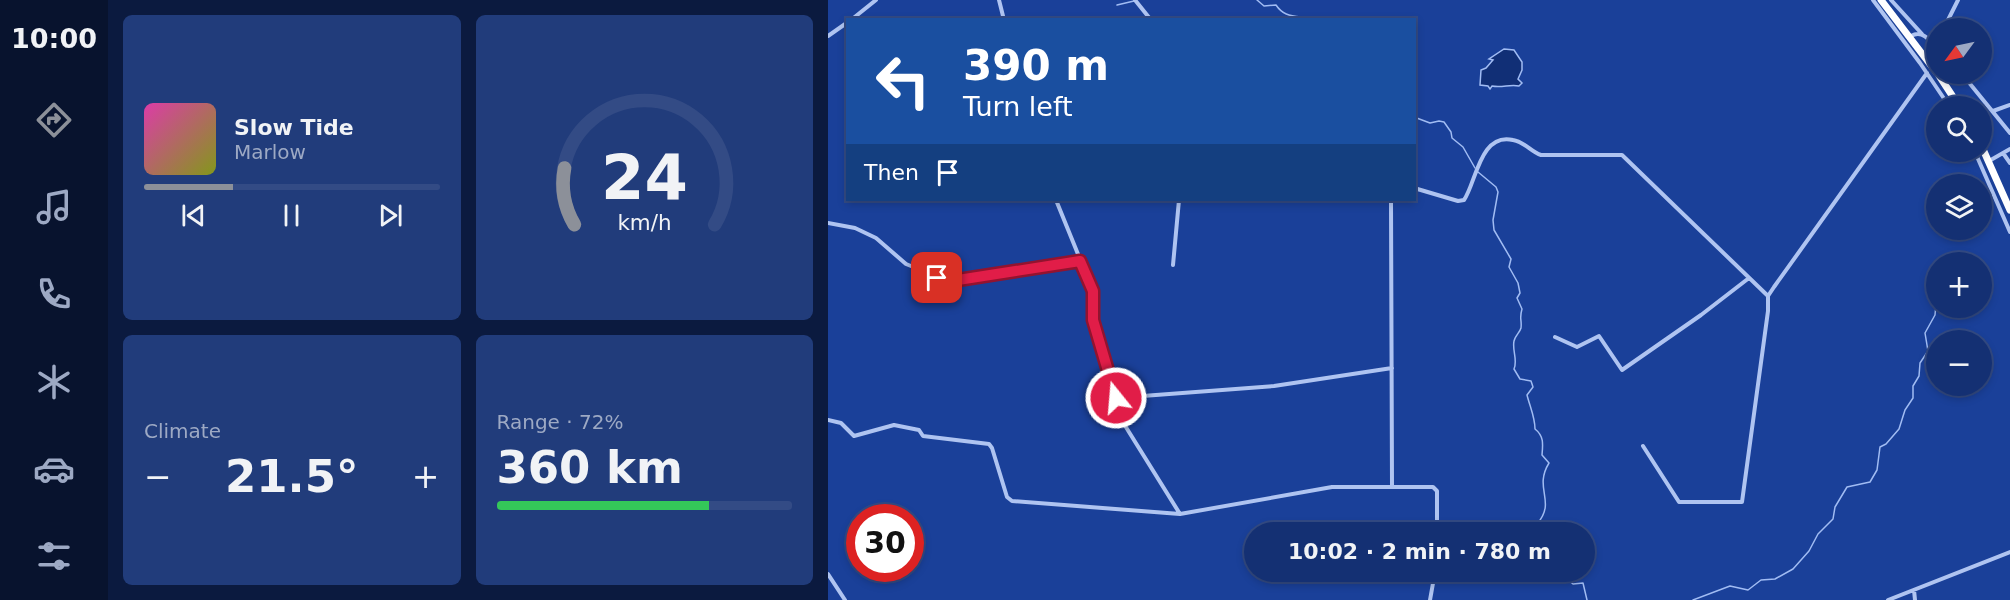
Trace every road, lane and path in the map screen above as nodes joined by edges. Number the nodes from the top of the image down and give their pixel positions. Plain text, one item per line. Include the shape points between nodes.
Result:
1 (876, 0) edge
2 (999, 0) edge
3 (1135, 0) edge
4 (1873, 0) edge
5 (1958, 0) edge
6 (1883, 2) edge
7 (853, 18) edge
8 (1004, 18) edge
9 (1149, 18) edge
10 (1949, 18) edge
11 (846, 23) edge
12 (1922, 34) junction
13 (828, 36) edge
14 (1911, 36) junction
15 (1926, 37) edge
16 (1926, 57) edge
17 (1926, 71) edge
18 (1926, 74) edge
19 (1970, 84) edge
20 (2010, 105) edge
21 (1993, 111) junction
22 (2010, 133) edge
23 (2010, 149) edge
24 (2003, 153) junction
25 (1992, 159) edge
26 (1983, 162) edge
27 (1989, 162) edge
28 (2010, 163) edge
29 (1416, 189) edge
30 (1056, 201) edge
31 (1179, 201) edge
32 (1391, 201) edge
33 (2010, 210) edge
34 (828, 223) edge
35 (2009, 225) edge
36 (2010, 232) edge
37 (1080, 261) junction
38 (1173, 265) dead end
39 (1749, 278) junction
40 (1768, 296) junction
41 (1555, 337) dead end
42 (1392, 368) junction
43 (1116, 398) junction
44 (828, 420) edge
45 (1643, 446) dead end
46 (1392, 487) junction
47 (1180, 514) junction
48 (1437, 522) edge
49 (2010, 552) edge
50 (828, 574) edge
51 (1433, 582) edge
52 (1914, 590) junction
53 (845, 600) edge
54 (1430, 600) edge
55 (1888, 600) edge
56 (1915, 600) edge

1 - 7 street
2 - 8 street
3 - 9 street
4 - 6 street
5 - 10 street
6 - 12 street
6 - 14 highway
6 - 17 street
11 - 13 street
12 - 14 street
12 - 15 street
14 - 16 highway
18 - 40 street
19 - 21 street
20 - 21 street
21 - 22 street
23 - 24 street
24 - 25 street
24 - 28 street
26 - 35 street
27 - 33 highway
29 - 39 street via 1464,200 1482,157 1508,139 1542,155 1622,155
30 - 37 street
31 - 38 street
32 - 42 street
34 - 37 street via 855,228 876,238 906,264 948,281
35 - 36 street
37 - 43 street via 1093,291 1093,320
39 - 40 street
39 - 41 street via 1622,370 1599,336 1577,348
40 - 45 street via 1742,503 1679,502
42 - 43 street via 1274,386
42 - 46 street
43 - 47 street via 1124,424
44 - 47 street via 841,423 854,436 894,425 919,430 923,436 989,444 1007,497 1012,501
46 - 47 street via 1332,487
46 - 48 street via 1435,487
49 - 52 street
50 - 53 street
51 - 54 street
52 - 55 street
52 - 56 street

